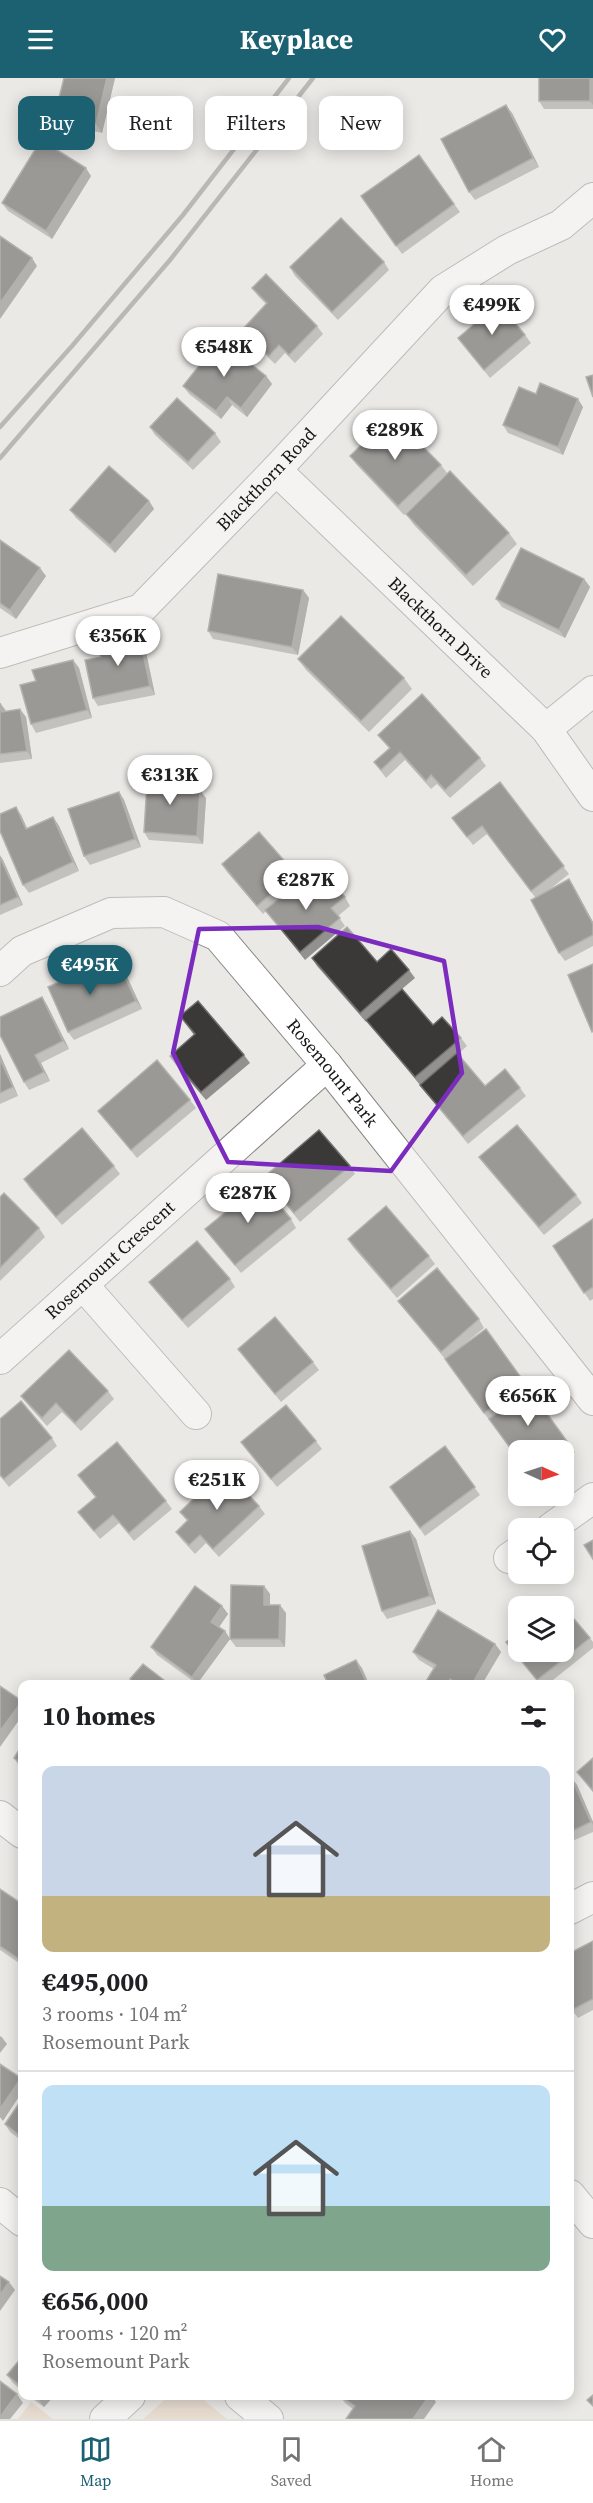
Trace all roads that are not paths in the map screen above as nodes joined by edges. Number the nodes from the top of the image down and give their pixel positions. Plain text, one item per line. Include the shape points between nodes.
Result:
1 (593, 198) edge
2 (276, 470) junction
3 (0, 653) edge
4 (593, 692) edge
5 (546, 729) junction
6 (593, 796) edge
7 (0, 971) edge
8 (327, 1065) junction
9 (83, 1285) junction
10 (0, 1359) edge
11 (593, 1400) edge
12 (196, 1414) dead end
13 (593, 1498) edge
14 (564, 1518) edge
15 (0, 1816) edge
16 (18, 1830) edge
17 (593, 1897) edge
18 (574, 1907) edge
19 (574, 2199) edge
20 (0, 2203) edge
21 (18, 2218) edge
22 (593, 2223) edge
23 (126, 2400) edge
24 (245, 2400) edge
25 (105, 2419) edge
26 (268, 2419) edge

1 - 2 street, Blackthorn Road via 561,225 507,250 443,290
2 - 3 street, Blackthorn Road via 141,609
2 - 5 street, Blackthorn Drive
4 - 5 street
5 - 6 street, Blackthorn Drive
7 - 8 street, Rosemount Park via 22,951 111,913 164,912 218,936
8 - 9 street, Rosemount Crescent
8 - 11 street, Rosemount Park
9 - 10 street, Rosemount Crescent
9 - 12 street
13 - 14 street
15 - 16 street
17 - 18 street
19 - 22 street
20 - 21 street
23 - 25 street
24 - 26 street

